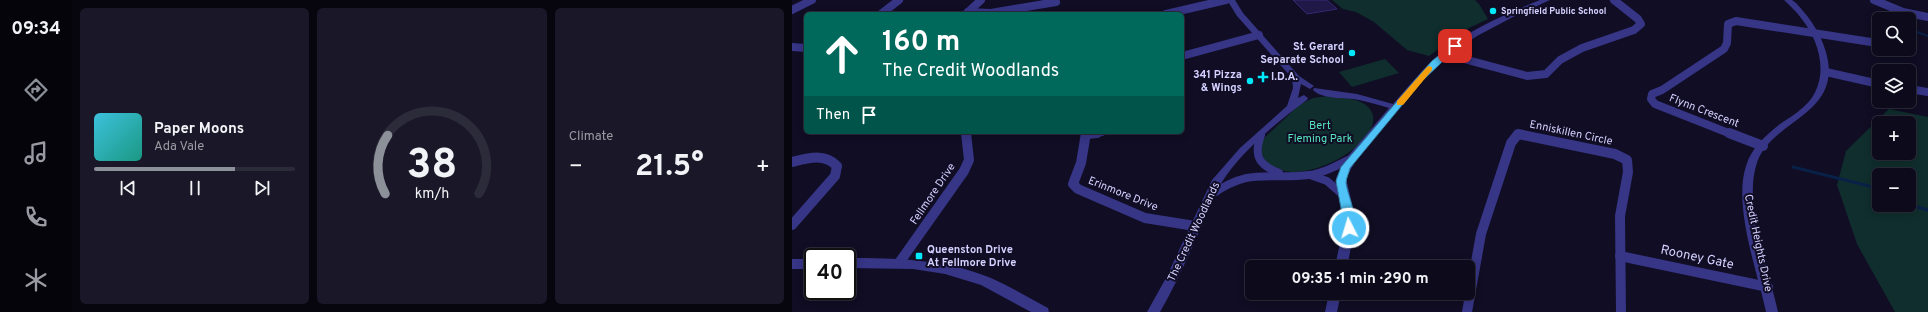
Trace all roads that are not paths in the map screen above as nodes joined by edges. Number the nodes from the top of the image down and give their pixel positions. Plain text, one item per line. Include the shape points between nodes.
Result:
1 (812, 0) edge
2 (900, 0) edge
3 (981, 0) edge
4 (1226, 0) edge
5 (1231, 0) edge
6 (1546, 0) edge
7 (1614, 0) edge
8 (1788, 0) edge
9 (1874, 0) edge
10 (1056, 2) dead end
11 (792, 10) edge
12 (884, 12) edge
13 (968, 12) edge
14 (991, 12) edge
15 (1175, 12) edge
16 (1928, 17) edge
17 (1816, 34) junction
18 (1259, 36) junction
19 (1871, 42) dead end
20 (792, 47) edge
21 (804, 48) edge
22 (1445, 54) junction
23 (1184, 55) edge
24 (1826, 72) junction
25 (1296, 78) junction
26 (1872, 82) edge
27 (1916, 90) edge
28 (1314, 91) junction
29 (1928, 92) edge
30 (1299, 94) junction
31 (1396, 107) junction
32 (966, 134) edge
33 (1087, 134) edge
34 (1261, 135) junction
35 (1763, 146) junction
36 (1352, 158) junction
37 (792, 162) edge
38 (1285, 175) junction
39 (1310, 175) junction
40 (1343, 195) junction
41 (1211, 196) junction
42 (792, 225) edge
43 (1195, 226) junction
44 (1620, 256) junction
45 (1342, 260) edge
46 (856, 263) edge
47 (899, 263) junction
48 (792, 264) edge
49 (804, 264) edge
50 (1768, 287) junction
51 (1334, 300) edge
52 (1043, 312) edge
53 (1153, 312) edge
54 (1331, 312) edge
55 (1467, 312) edge
56 (1621, 312) edge
57 (1772, 312) edge

1 - 11 street
2 - 12 street
3 - 13 street
4 - 15 street
5 - 18 street
6 - 22 street via 1480,31
7 - 22 street via 1641,24 1634,30 1582,48 1560,60 1542,76 1528,76
8 - 17 street, Credit Heights Drive
9 - 16 street via 1903,12
10 - 14 street
17 - 19 street
17 - 24 street, Credit Heights Drive via 1826,64
17 - 35 street, Flynn Crescent via 1736,21 1728,24 1727,43 1724,49 1652,94 1655,104
18 - 23 street
18 - 25 street
20 - 21 street
22 - 31 street
24 - 26 street
24 - 35 street, Credit Heights Drive via 1818,99
25 - 28 street
25 - 30 street
27 - 29 street
28 - 30 street, The Credit Woodlands
28 - 31 street via 1357,97
30 - 34 street, The Credit Woodlands
31 - 36 street
32 - 47 street, Fellmore Drive via 969,160 964,171
33 - 43 street, Erinmore Drive via 1073,184 1145,218
34 - 38 street via 1257,148 1258,160 1264,166
34 - 41 street, The Credit Woodlands via 1227,167 1216,182
35 - 50 street, Credit Heights Drive via 1751,164 1746,193
36 - 39 street
36 - 40 street via 1341,178
37 - 42 street via 815,157 830,160 837,166 835,176
38 - 39 street
38 - 41 street via 1245,177 1227,183
39 - 40 street via 1327,181
40 - 45 street via 1349,228
41 - 43 street, The Credit Woodlands
43 - 53 street, The Credit Woodlands via 1173,277
44 - 50 street, Rooney Gate
44 - 55 street, Enniskillen Circle via 1620,216 1628,160 1615,154 1518,134 1511,143 1481,234
44 - 56 street, Enniskillen Circle
46 - 47 street
47 - 52 street via 936,267 979,278
48 - 49 street
50 - 57 street, Credit Heights Drive
51 - 54 street

